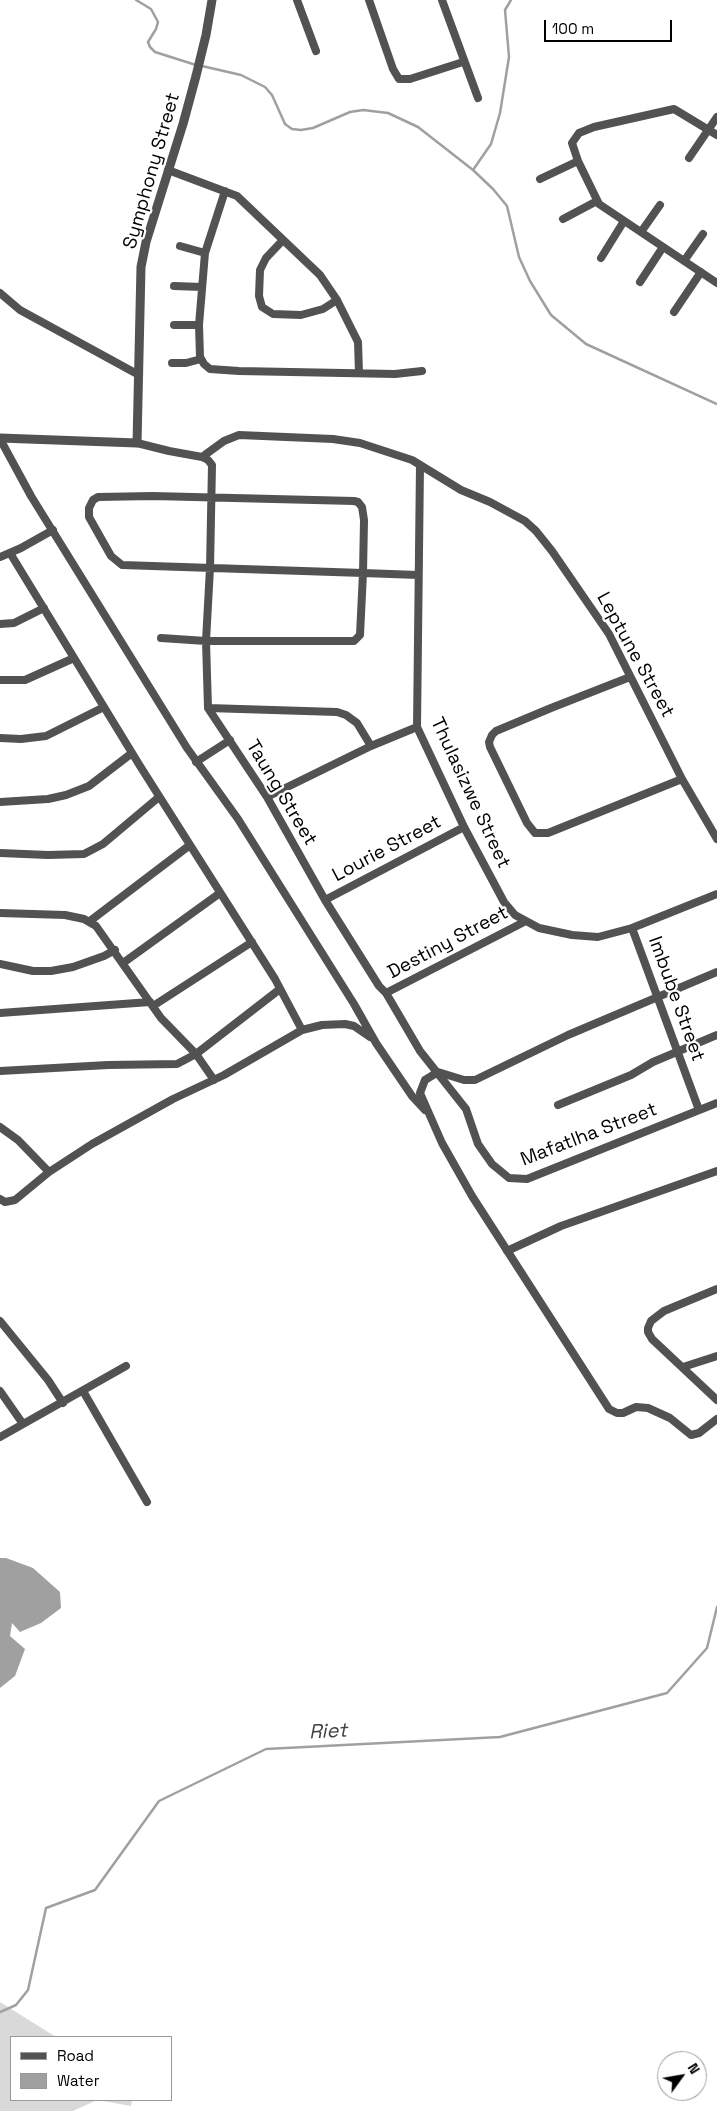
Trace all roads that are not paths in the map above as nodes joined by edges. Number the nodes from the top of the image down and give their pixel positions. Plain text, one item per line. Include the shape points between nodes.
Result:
1 (212, 0) edge
2 (297, 0) edge
3 (369, 0) edge
4 (442, 0) edge
5 (316, 52) dead end
6 (463, 62) junction
7 (478, 98) dead end
8 (717, 117) edge
9 (709, 129) junction
10 (717, 135) edge
11 (690, 158) dead end
12 (578, 161) junction
13 (168, 170) junction
14 (540, 179) dead end
15 (225, 191) junction
16 (597, 201) junction
17 (660, 205) dead end
18 (563, 219) dead end
19 (624, 221) junction
20 (641, 232) junction
21 (703, 234) dead end
22 (283, 240) junction
23 (180, 246) dead end
24 (663, 247) junction
25 (205, 253) junction
26 (601, 258) dead end
27 (684, 261) junction
28 (701, 272) junction
29 (640, 282) dead end
30 (717, 283) edge
31 (174, 286) dead end
32 (202, 287) junction
33 (0, 293) edge
34 (337, 300) junction
35 (674, 312) dead end
36 (199, 324) junction
37 (174, 325) dead end
38 (201, 359) junction
39 (172, 362) dead end
40 (422, 370) dead end
41 (359, 373) junction
42 (139, 375) junction
43 (0, 439) edge
44 (137, 443) junction
45 (202, 457) junction
46 (420, 465) junction
47 (213, 498) junction
48 (53, 530) junction
49 (10, 553) junction
50 (0, 557) edge
51 (210, 568) junction
52 (363, 574) junction
53 (418, 575) junction
54 (44, 608) junction
55 (0, 624) edge
56 (161, 638) dead end
57 (206, 641) junction
58 (74, 658) junction
59 (630, 677) junction
60 (0, 680) edge
61 (104, 707) junction
62 (208, 708) junction
63 (417, 727) junction
64 (0, 738) edge
65 (230, 740) junction
66 (372, 746) junction
67 (132, 753) junction
68 (196, 762) junction
69 (682, 779) junction
70 (159, 797) junction
71 (267, 798) junction
72 (0, 802) edge
73 (464, 827) junction
74 (717, 839) edge
75 (190, 845) junction
76 (0, 853) edge
77 (220, 893) junction
78 (717, 894) edge
79 (326, 900) junction
80 (0, 913) edge
81 (90, 921) junction
82 (524, 922) junction
83 (632, 928) junction
84 (252, 942) junction
85 (115, 950) junction
86 (124, 963) junction
87 (0, 964) edge
88 (717, 972) edge
89 (280, 989) junction
90 (386, 993) junction
91 (657, 998) junction
92 (151, 1004) junction
93 (0, 1013) edge
94 (302, 1030) junction
95 (717, 1035) edge
96 (376, 1042) junction
97 (678, 1053) junction
98 (196, 1054) junction
99 (0, 1071) edge
100 (438, 1072) junction
101 (214, 1080) junction
102 (717, 1103) edge
103 (558, 1105) dead end
104 (699, 1110) junction
105 (427, 1112) junction
106 (0, 1127) edge
107 (717, 1171) edge
108 (49, 1172) junction
109 (0, 1199) edge
110 (507, 1251) junction
111 (717, 1290) edge
112 (0, 1321) edge
113 (717, 1356) edge
114 (126, 1366) dead end
115 (683, 1367) junction
116 (0, 1391) edge
117 (82, 1391) junction
118 (717, 1400) edge
119 (63, 1403) junction
120 (717, 1419) edge
121 (23, 1424) junction
122 (0, 1437) edge
123 (147, 1502) dead end

1 - 13 street, Symphony Street via 196,76
2 - 5 street
3 - 6 street via 399,79 410,79
4 - 6 street
6 - 7 street
8 - 9 street
9 - 10 street
9 - 11 street
9 - 12 street via 674,110 594,127 579,133 572,143
12 - 14 street
12 - 16 street
13 - 15 street
13 - 42 street, Symphony Street via 141,267
15 - 22 street via 243,200
15 - 25 street
16 - 18 street
16 - 19 street
17 - 20 street
19 - 20 street
19 - 26 street
20 - 24 street
21 - 27 street
22 - 34 street via 320,275
22 - 34 street via 266,258 260,270 262,307 273,314 301,315 323,309
23 - 25 street
24 - 27 street
24 - 29 street
25 - 32 street
27 - 28 street
28 - 30 street
28 - 35 street
31 - 32 street
32 - 36 street
33 - 42 street via 20,310
34 - 41 street via 358,342
36 - 37 street
36 - 38 street
38 - 39 street
38 - 41 street via 210,369
40 - 41 street via 395,374
42 - 44 street, Symphony Street
43 - 44 street
43 - 48 street
44 - 45 street
45 - 46 street, Leptune Street via 231,437 274,436 360,443
45 - 47 street via 212,465
46 - 53 street, Thulasizwe Street
46 - 59 street, Leptune Street via 461,490 513,513 536,531 601,621
47 - 51 street
47 - 51 street via 102,496 93,500 89,508 90,517 108,551 122,565
47 - 52 street via 358,502 364,513
48 - 49 street
48 - 68 street
49 - 50 street
49 - 54 street
51 - 52 street
51 - 57 street
52 - 53 street
52 - 57 street via 360,635 354,641
53 - 63 street, Thulasizwe Street
54 - 55 street via 14,624
54 - 58 street
56 - 57 street
57 - 62 street
58 - 60 street via 25,680
58 - 61 street
59 - 69 street, Leptune Street
59 - 69 street via 492,735 490,747 527,823 535,833 548,833
61 - 64 street via 46,736
61 - 67 street
62 - 65 street, Taung Street
62 - 66 street via 337,712 357,723
63 - 66 street
63 - 73 street, Thulasizwe Street
65 - 68 street
65 - 71 street, Taung Street
66 - 71 street
67 - 70 street
67 - 72 street via 89,786 66,795
68 - 96 street via 238,819
69 - 74 street, Leptune Street
70 - 75 street
70 - 76 street via 103,844 84,854
71 - 79 street, Taung Street
73 - 79 street, Lourie Street
73 - 82 street, Thulasizwe Street via 504,902
75 - 77 street
75 - 81 street
77 - 84 street
77 - 86 street
78 - 83 street, Thulasizwe Street
79 - 90 street, Taung Street
80 - 81 street via 65,915
81 - 85 street
82 - 83 street, Thulasizwe Street via 583,937 598,937
82 - 90 street, Destiny Street
83 - 91 street, Imbube Street
84 - 89 street
84 - 92 street
85 - 86 street
85 - 87 street via 73,967 51,971
86 - 92 street
88 - 91 street
89 - 94 street
89 - 98 street
90 - 100 street, Taung Street via 420,1051
91 - 97 street, Imbube Street
91 - 100 street via 568,1035 475,1080
92 - 93 street
92 - 98 street
94 - 96 street via 345,1024 354,1026
94 - 101 street
95 - 97 street
96 - 105 street via 412,1096
97 - 103 street
97 - 104 street, Imbube Street
98 - 99 street via 177,1064
98 - 101 street
100 - 104 street, Mafatlha Street via 466,1109 484,1156 509,1178 539,1175
100 - 105 street via 421,1086 420,1093
101 - 108 street via 92,1144
102 - 104 street, Mafatlha Street
105 - 110 street via 442,1144
106 - 108 street via 18,1140
107 - 110 street via 561,1226
108 - 109 street via 15,1200 5,1202
110 - 120 street via 612,1412 648,1408 670,1418 691,1435
111 - 115 street via 664,1311 648,1328 652,1339
112 - 119 street
113 - 115 street
114 - 117 street
115 - 118 street
116 - 121 street
117 - 119 street
117 - 123 street
119 - 121 street
121 - 122 street

